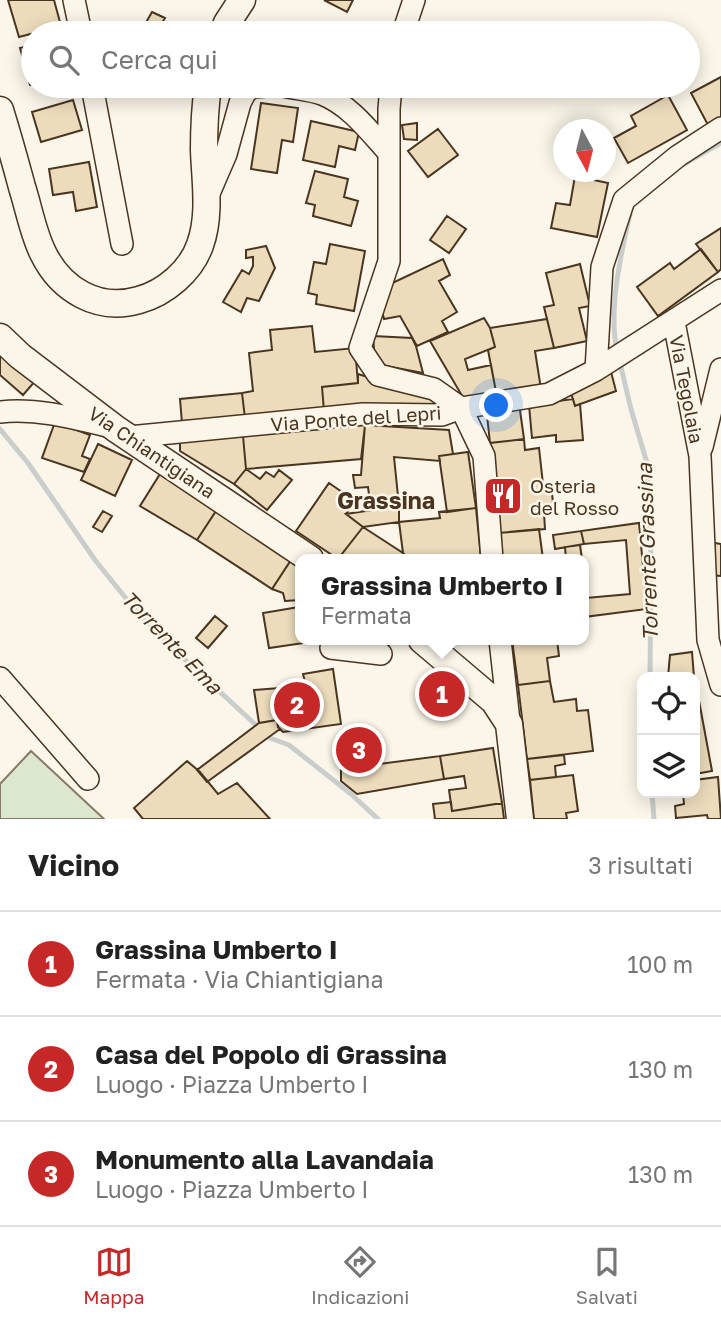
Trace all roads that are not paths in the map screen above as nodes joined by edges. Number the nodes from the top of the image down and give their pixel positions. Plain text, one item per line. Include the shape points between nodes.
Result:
1 (74, 0) edge
2 (243, 0) edge
3 (414, 0) edge
4 (78, 21) edge
5 (229, 21) edge
6 (407, 21) edge
7 (94, 98) edge
8 (207, 98) edge
9 (242, 98) edge
10 (329, 98) edge
11 (389, 98) edge
12 (0, 110) edge
13 (721, 128) edge
14 (389, 153) junction
15 (206, 200) junction
16 (122, 244) dead end
17 (721, 290) edge
18 (674, 322) junction
19 (0, 337) edge
20 (603, 365) junction
21 (721, 369) edge
22 (461, 408) junction
23 (8, 411) edge
24 (122, 433) junction
25 (700, 456) junction
26 (303, 554) edge
27 (492, 554) edge
28 (428, 645) edge
29 (501, 645) edge
30 (331, 648) dead end
31 (381, 654) dead end
32 (0, 678) edge
33 (721, 685) edge
34 (509, 724) junction
35 (89, 779) dead end
36 (520, 819) edge

1 - 4 street
2 - 5 main road
3 - 6 street
7 - 16 street
8 - 15 main road
9 - 15 street
10 - 14 street via 362,123
11 - 14 street
12 - 15 main road via 43,253 62,281 85,297 124,304 166,288 193,260 200,245
13 - 20 street via 624,200 602,267
14 - 22 street via 389,261 360,348 378,375 434,389
17 - 18 street, Via Ponte del Lepri
18 - 20 street, Via Ponte del Lepri
18 - 25 street, Via Tegolaia
19 - 24 main road, Via Chiantigiana
20 - 22 street, Via Ponte del Lepri via 549,394
21 - 25 street, Via Tegolaia
22 - 24 street, Via Ponte del Lepri via 442,415 363,414
22 - 27 street via 484,456
23 - 24 street, Via Ponte del Lepri via 59,415
24 - 26 main road, Via Chiantigiana
25 - 33 street, Via Tegolaia via 708,640
28 - 34 main road via 494,701
29 - 34 street
30 - 31 street
32 - 35 street
34 - 36 main road

